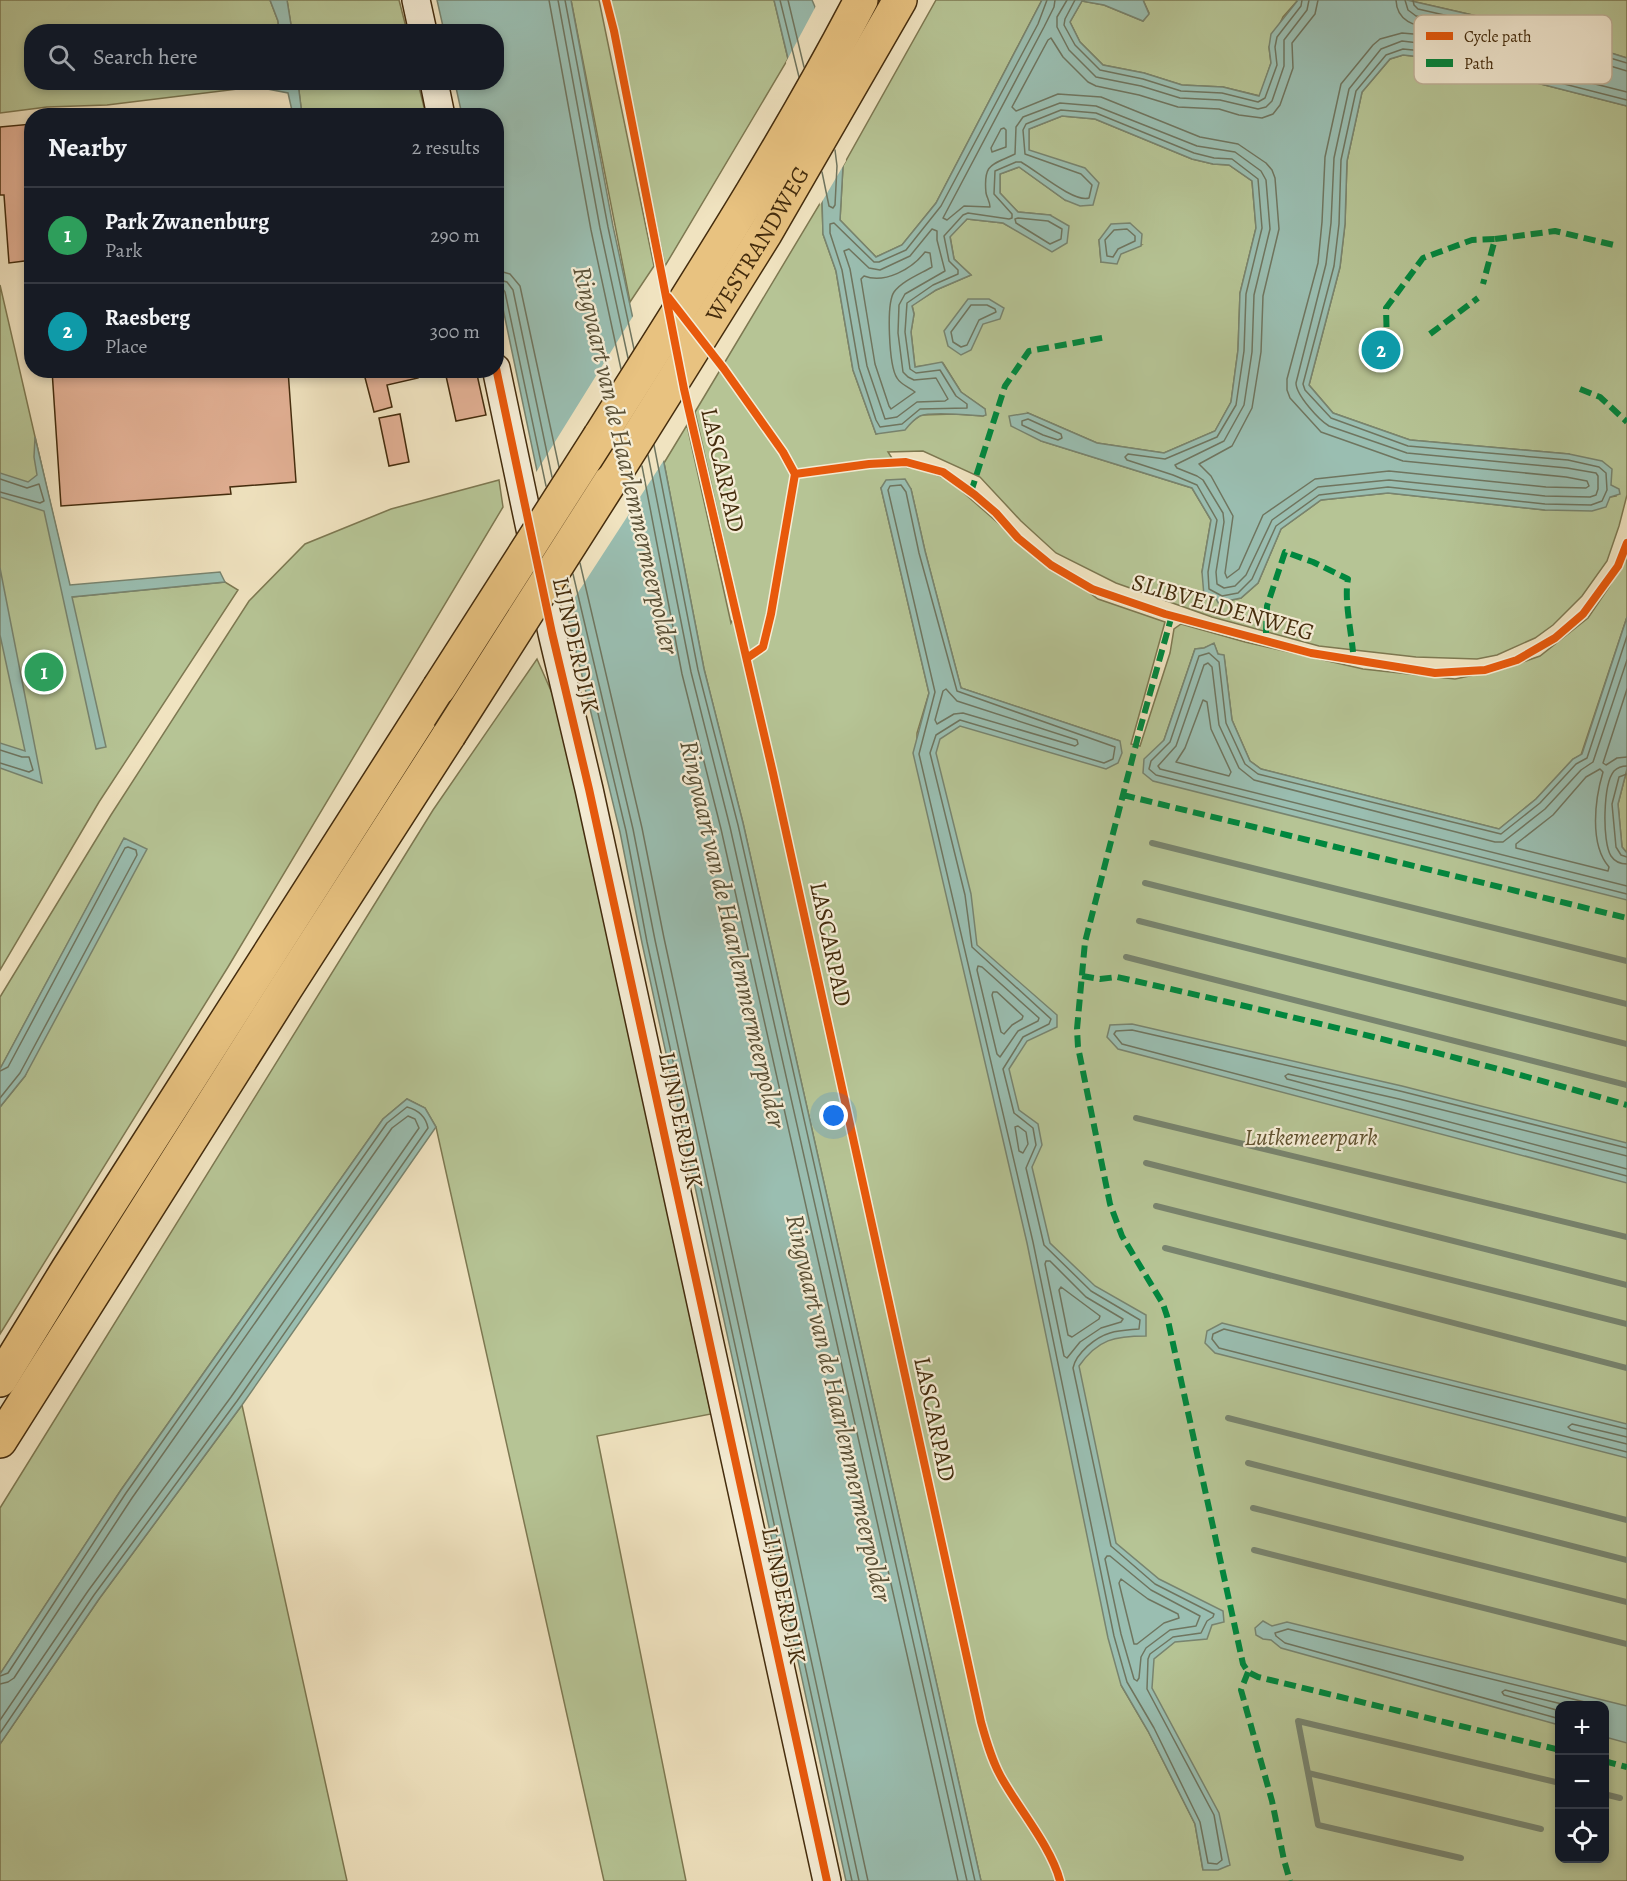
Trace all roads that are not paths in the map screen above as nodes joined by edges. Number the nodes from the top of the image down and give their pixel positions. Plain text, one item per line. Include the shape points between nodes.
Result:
1 (416, 0) edge
2 (861, 0) edge
3 (900, 0) edge
4 (421, 24) edge
5 (436, 90) edge
6 (439, 108) edge
7 (498, 378) edge
8 (0, 1380) edge
9 (0, 1441) edge
10 (826, 1881) edge

1 - 4 street
2 - 8 highway, WESTRANDWEG, bridge via 729,230
3 - 9 highway, WESTRANDWEG, bridge via 765,234
5 - 6 street
7 - 10 street, LIJNDERDIJK

